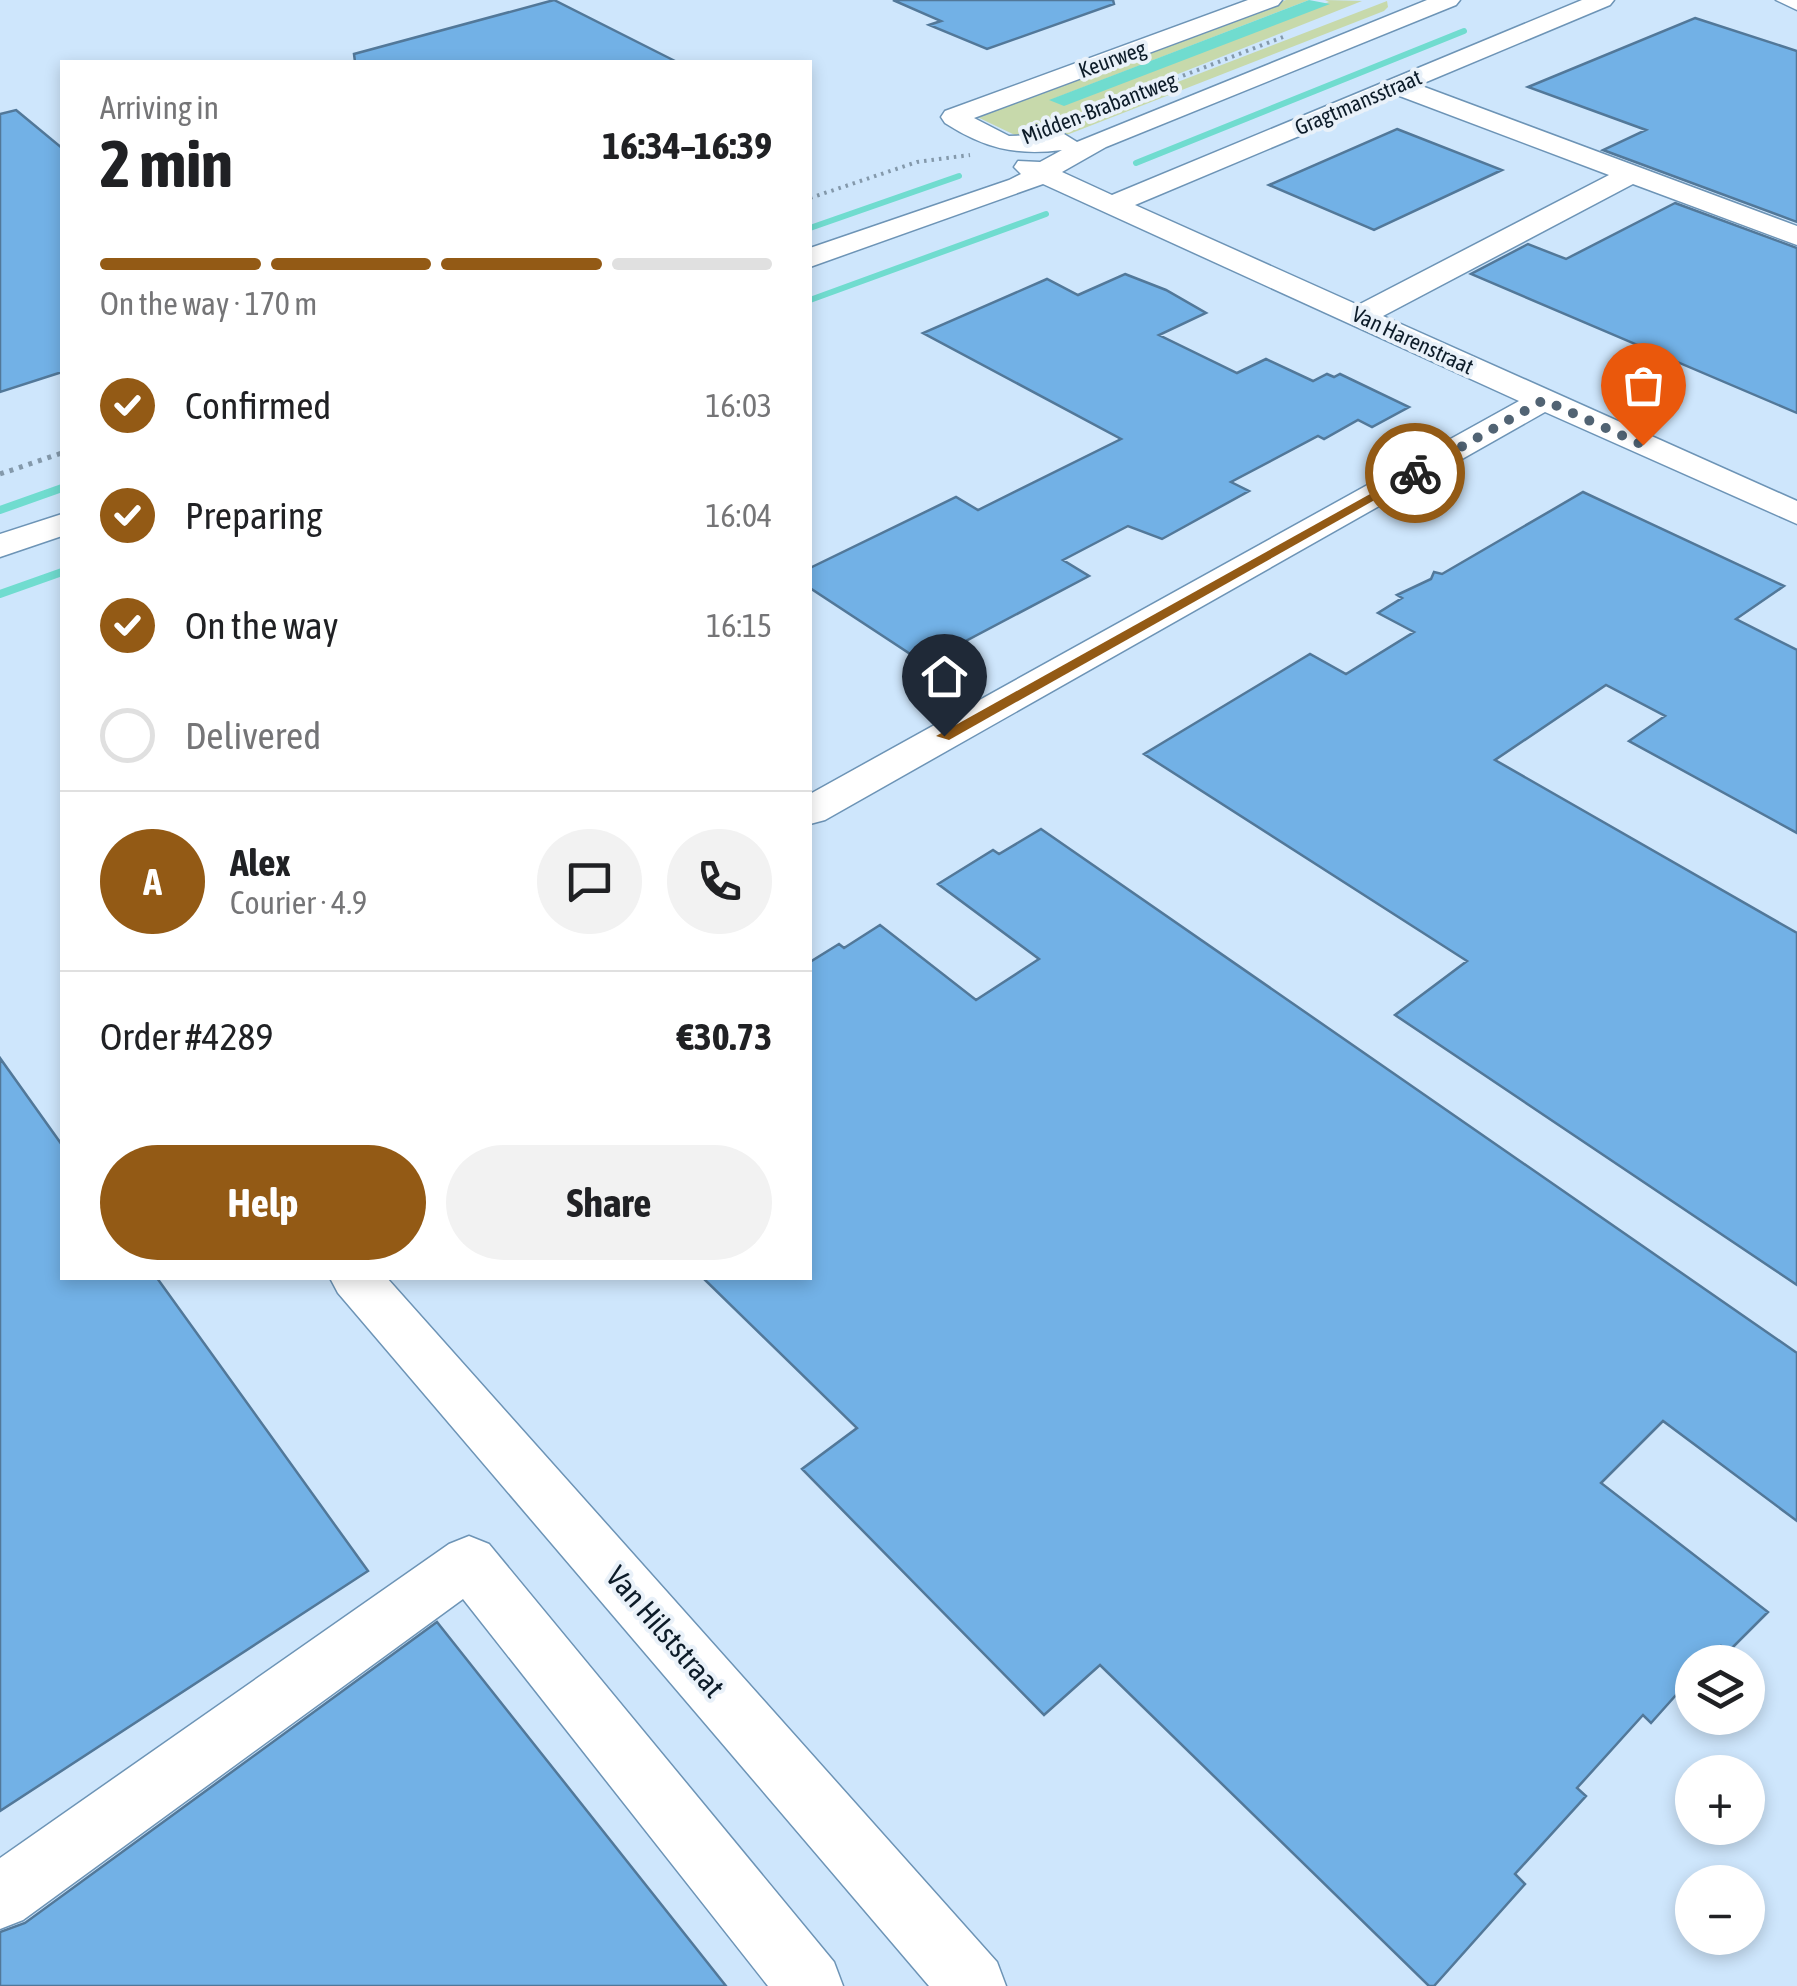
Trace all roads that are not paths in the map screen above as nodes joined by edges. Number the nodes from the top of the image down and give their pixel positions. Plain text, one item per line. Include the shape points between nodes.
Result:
1 (1270, 0) edge
2 (1602, 0) edge
3 (1788, 0) edge
4 (1425, 2) edge
5 (1797, 3) edge
6 (1397, 86) junction
7 (1065, 142) junction
8 (1036, 170) junction
9 (1632, 174) junction
10 (1113, 204) junction
11 (1797, 236) edge
12 (812, 257) edge
13 (1359, 316) junction
14 (1544, 400) junction
15 (1797, 514) edge
16 (60, 525) edge
17 (0, 546) edge
18 (812, 810) edge
19 (358, 1280) edge
20 (0, 1896) edge
21 (810, 1986) edge
22 (973, 1986) edge

1 - 7 street, Keurweg via 954,118 1004,145
2 - 6 street, Gragtmansstraat
3 - 5 street
4 - 7 street, Midden-Brabantweg
4 - 8 street, Midden-Brabantweg
6 - 9 street
6 - 10 street, Gragtmansstraat
7 - 8 street, Midden-Brabantweg
8 - 10 street, Van Harenstraat
8 - 12 street, Midden-Brabantweg via 1019,186
9 - 11 street
9 - 13 street
10 - 13 street, Van Harenstraat
13 - 14 street, Van Harenstraat
14 - 15 street, Van Harenstraat
14 - 18 street
16 - 17 street
19 - 22 street, Van Hilststraat
20 - 21 street via 469,1562

